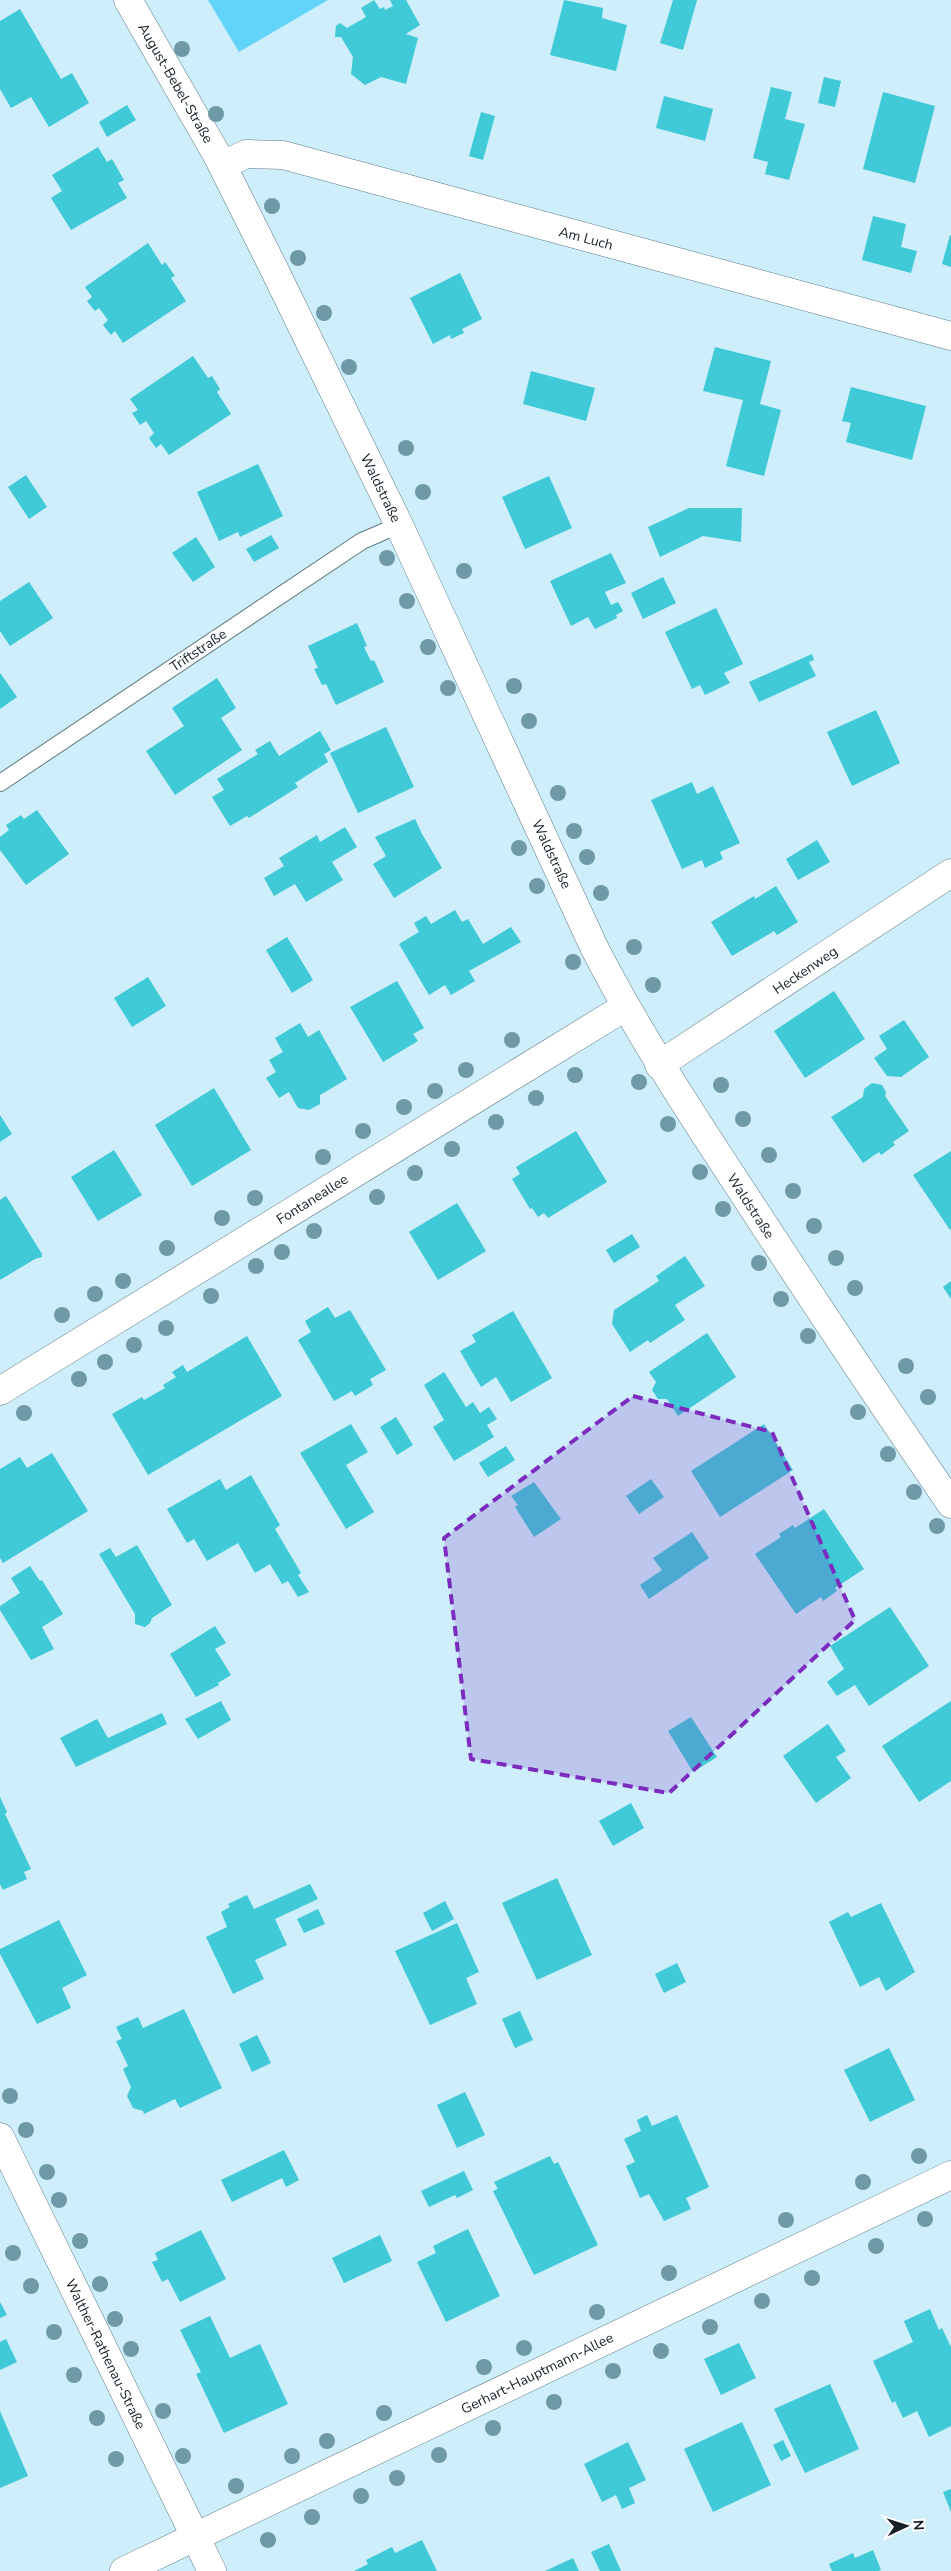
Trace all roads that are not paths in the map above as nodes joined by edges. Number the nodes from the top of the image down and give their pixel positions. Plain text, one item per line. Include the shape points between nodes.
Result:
1 (128, 0) edge
2 (223, 165) junction
3 (951, 336) edge
4 (399, 525) junction
5 (0, 783) edge
6 (951, 873) edge
7 (625, 1007) junction
8 (659, 1065) junction
9 (0, 1391) edge
10 (951, 1504) edge
11 (0, 2137) edge
12 (951, 2175) edge
13 (196, 2537) junction
14 (124, 2571) edge
15 (212, 2571) edge

1 - 2 street, August-Bebel-Straße
2 - 3 street, Am Luch via 246,154 283,155
2 - 4 street, Waldstraße
4 - 5 lane, Triftstraße via 362,541
4 - 7 street, Waldstraße
6 - 8 street, Heckenweg
7 - 8 street, Waldstraße
7 - 9 street, Fontaneallee
8 - 10 street, Waldstraße
11 - 13 street, Walther-Rathenau-Straße
12 - 13 street, Gerhart-Hauptmann-Allee
13 - 14 street, Gerhart-Hauptmann-Allee
13 - 15 street, Walther-Rathenau-Straße

